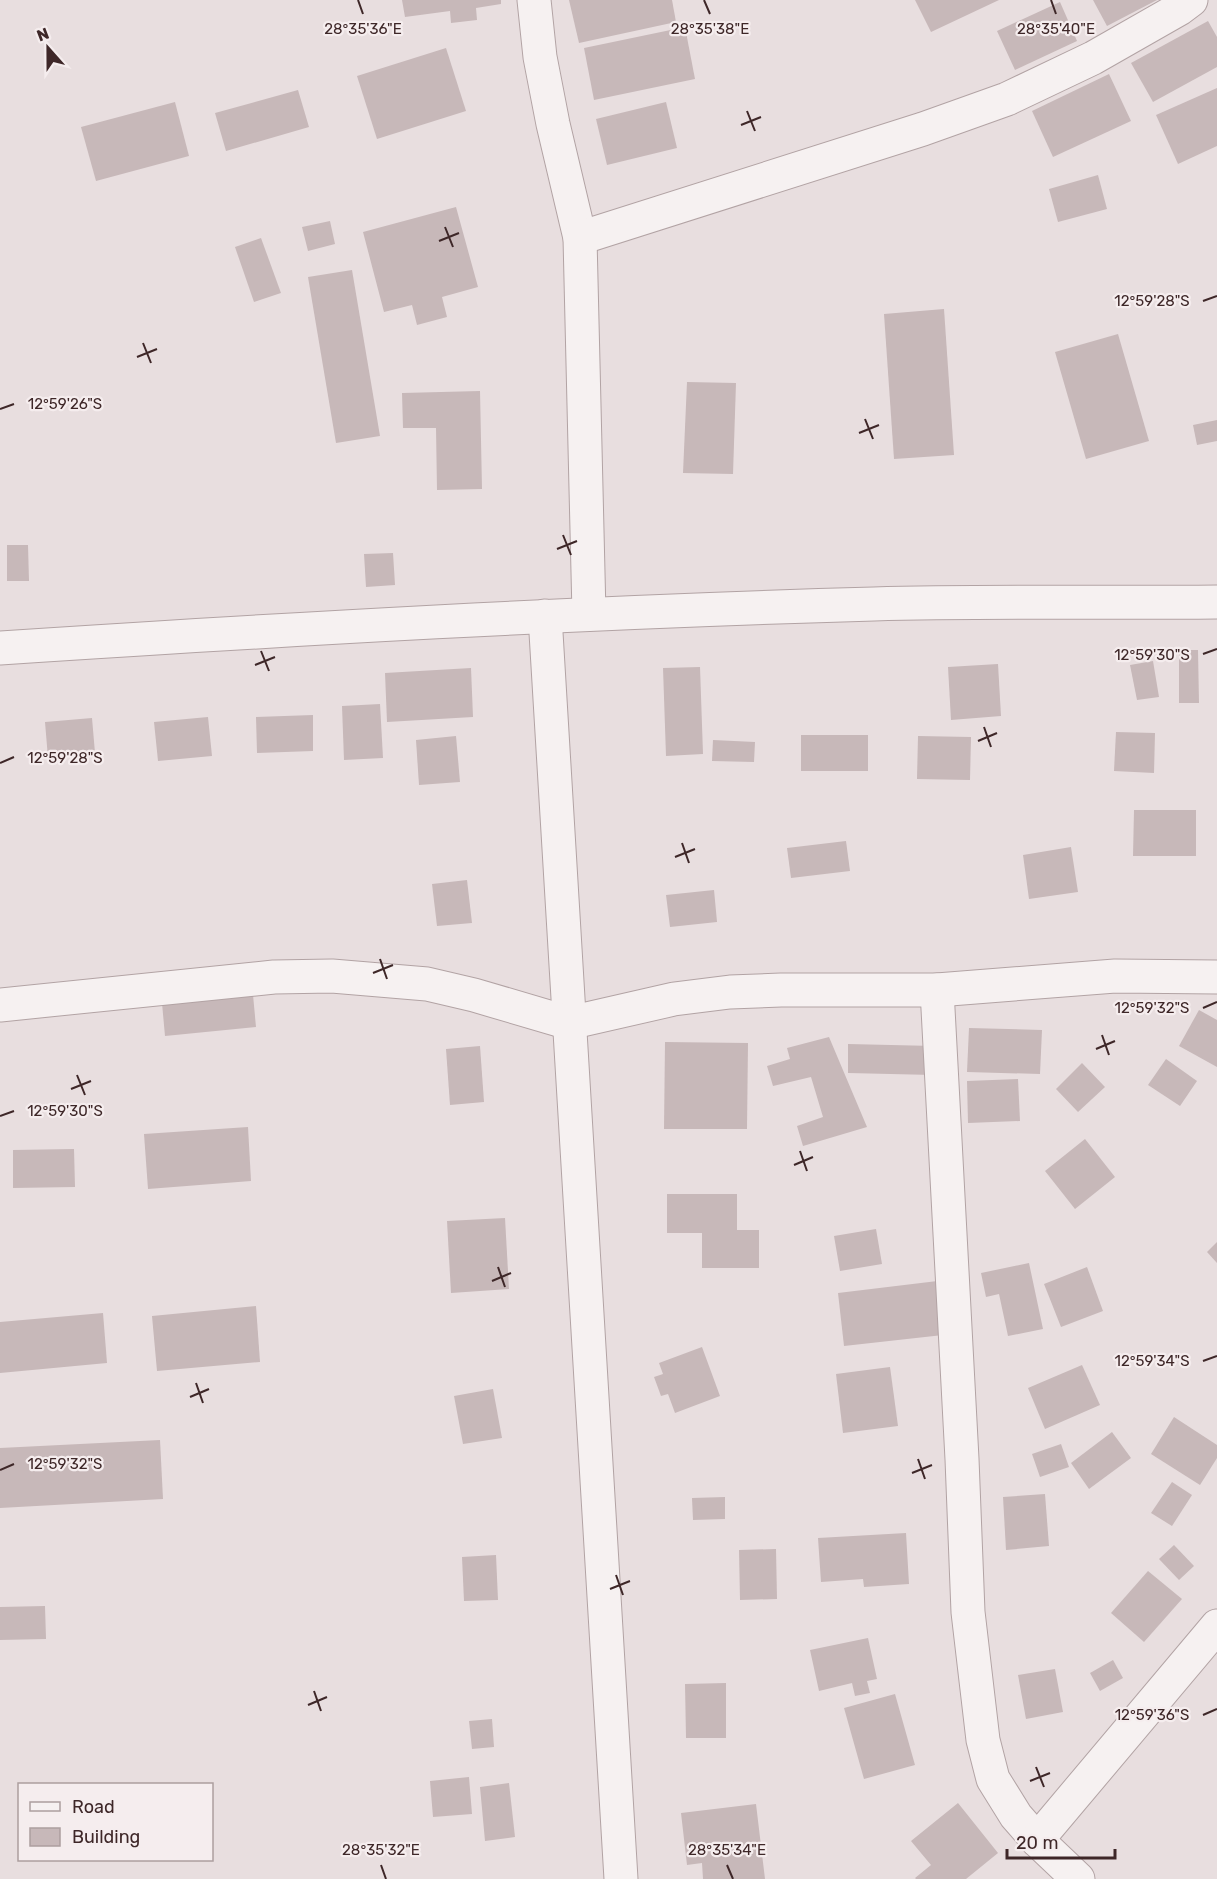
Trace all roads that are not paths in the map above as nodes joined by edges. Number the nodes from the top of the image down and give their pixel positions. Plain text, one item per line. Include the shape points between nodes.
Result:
1 (534, 0) edge
2 (1191, 0) edge
3 (580, 238) junction
4 (1217, 602) edge
5 (589, 614) junction
6 (545, 616) junction
7 (0, 648) edge
8 (1217, 977) edge
9 (937, 990) junction
10 (0, 1005) edge
11 (569, 1023) junction
12 (1217, 1626) edge
13 (1037, 1840) junction
14 (621, 1879) edge
15 (1078, 1879) edge

1 - 3 street via 542,68
2 - 3 street via 1093,58 1007,99
3 - 5 street
4 - 5 street via 878,604
5 - 6 street
6 - 7 street
6 - 11 street
8 - 9 street via 1115,976
9 - 11 street via 730,992 674,999
9 - 13 street via 969,1624 983,1740 993,1779
10 - 11 street via 274,977 332,976 427,984
11 - 14 street
12 - 13 street
13 - 15 street

